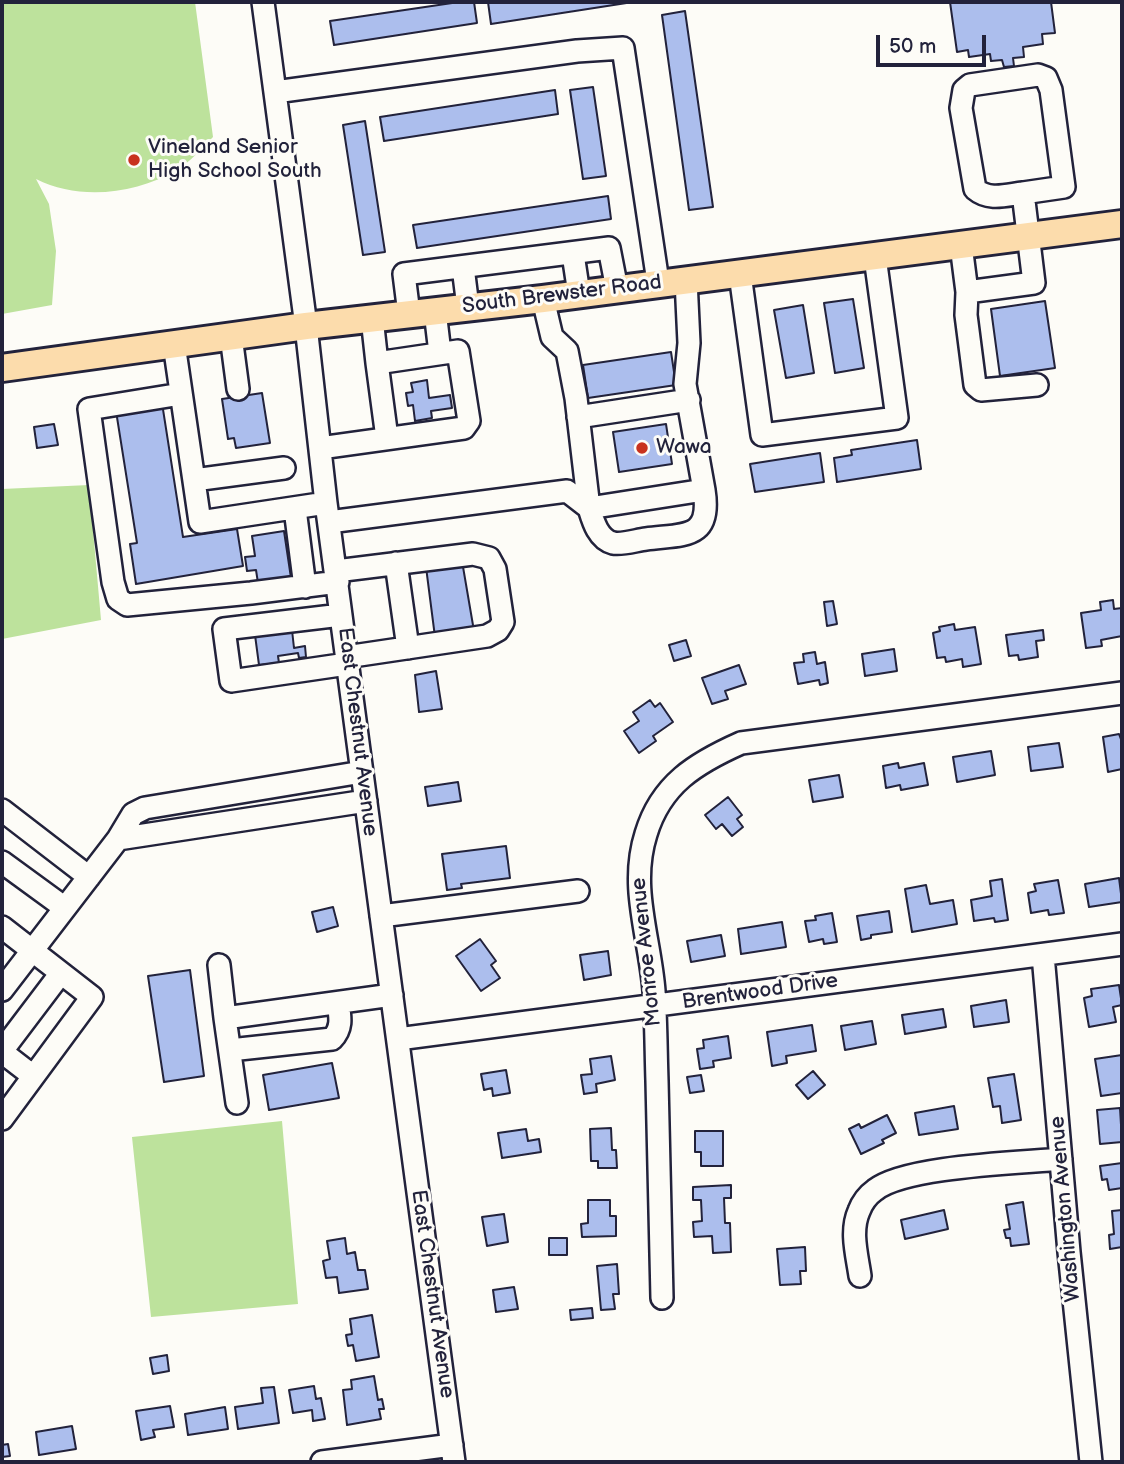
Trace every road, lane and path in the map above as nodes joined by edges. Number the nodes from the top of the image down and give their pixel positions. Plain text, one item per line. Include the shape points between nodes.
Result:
1 (263, 2) edge
2 (275, 92) junction
3 (1023, 193) junction
4 (1122, 224) edge
5 (1030, 236) junction
6 (961, 245) junction
7 (573, 254) junction
8 (875, 257) junction
9 (463, 267) junction
10 (740, 274) junction
11 (686, 280) junction
12 (658, 282) junction
13 (617, 289) junction
14 (967, 292) junction
15 (579, 294) junction
16 (543, 299) junction
17 (468, 307) junction
18 (422, 313) junction
19 (372, 318) junction
20 (306, 326) junction
21 (230, 336) junction
22 (174, 344) junction
23 (440, 354) junction
24 (377, 363) junction
25 (2, 368) edge
26 (1037, 385) dead end
27 (238, 389) dead end
28 (181, 394) junction
29 (689, 400) junction
30 (578, 417) junction
31 (387, 438) junction
32 (320, 448) junction
33 (284, 468) dead end
34 (194, 480) junction
35 (704, 490) junction
36 (589, 508) junction
37 (295, 509) junction
38 (327, 512) junction
39 (396, 563) junction
40 (337, 576) junction
41 (306, 587) junction
42 (341, 614) junction
43 (408, 648) junction
44 (346, 661) junction
45 (1122, 693) edge
46 (362, 772) junction
47 (366, 801) junction
48 (2, 810) edge
49 (118, 839) junction
50 (2, 862) edge
51 (89, 877) junction
52 (578, 891) dead end
53 (65, 908) junction
54 (381, 916) junction
55 (2, 927) edge
56 (1122, 944) edge
57 (32, 951) junction
58 (1043, 955) junction
59 (219, 965) dead end
60 (61, 973) junction
61 (2, 990) edge
62 (392, 995) junction
63 (338, 1003) junction
64 (655, 1006) junction
65 (225, 1018) junction
66 (398, 1039) junction
67 (230, 1050) junction
68 (2, 1051) edge
69 (33, 1076) junction
70 (237, 1103) dead end
71 (2, 1119) edge
72 (1061, 1159) junction
73 (860, 1276) dead end
74 (662, 1298) dead end
75 (453, 1453) edge
76 (322, 1462) edge
77 (1091, 1462) edge

1 - 2 street, East Chestnut Avenue
2 - 12 street via 624,48
2 - 20 street, East Chestnut Avenue
3 - 3 street via 1064,187 1049,83 1038,75 976,82 964,90 961,108 975,189 991,197
3 - 5 street
4 - 5 main road, South Brewster Road
5 - 6 main road, South Brewster Road
5 - 14 street via 1034,283
6 - 8 main road, South Brewster Road
6 - 14 street
7 - 9 street
7 - 13 street via 609,248
7 - 15 street
8 - 10 main road, South Brewster Road
8 - 10 street via 897,418 762,435
9 - 17 street
9 - 18 street via 404,274
10 - 11 main road, South Brewster Road
11 - 12 main road, South Brewster Road
11 - 29 street via 689,343 685,384
12 - 13 main road, South Brewster Road
13 - 15 main road, South Brewster Road
14 - 26 street via 975,384 981,390
15 - 16 main road, South Brewster Road
16 - 17 main road, South Brewster Road
16 - 30 street via 552,337 567,351
17 - 18 main road, South Brewster Road
18 - 19 main road, South Brewster Road
18 - 23 street
19 - 20 main road, South Brewster Road
19 - 24 street
20 - 21 main road, South Brewster Road
20 - 32 street, East Chestnut Avenue
21 - 22 main road, South Brewster Road
21 - 27 street
22 - 25 main road, South Brewster Road
22 - 28 street
23 - 24 street
23 - 31 street via 458,351 468,425
24 - 31 street
28 - 34 street
28 - 41 street via 89,409 118,599 127,605
29 - 30 street
29 - 35 street
30 - 36 street
31 - 32 street
32 - 38 street, East Chestnut Avenue
33 - 34 street
34 - 37 street via 200,522
35 - 36 street
35 - 36 street via 704,521 692,533 614,543 602,536
36 - 38 street via 567,491
37 - 38 street
37 - 41 street
38 - 40 street, East Chestnut Avenue
39 - 40 street
39 - 43 street
39 - 43 street via 473,554 489,558 495,569 503,622 487,636
40 - 41 street
40 - 42 street, East Chestnut Avenue
42 - 44 street, East Chestnut Avenue
42 - 44 street via 224,629 231,681
43 - 44 street
44 - 46 street, East Chestnut Avenue
45 - 64 street, Monroe Avenue via 741,743 687,771 661,800 638,865
46 - 47 street, East Chestnut Avenue
46 - 49 street via 152,805 133,814
47 - 49 street
47 - 54 street, East Chestnut Avenue
48 - 51 street
49 - 51 street
50 - 53 street
51 - 53 street
52 - 54 street
53 - 57 street
54 - 62 street, East Chestnut Avenue
55 - 57 street
56 - 58 street, Brentwood Drive
57 - 60 street
57 - 61 street
58 - 64 street, Brentwood Drive
58 - 72 street, Washington Avenue
59 - 65 street
60 - 68 street
60 - 69 street via 92,997
62 - 63 street
62 - 66 street, East Chestnut Avenue
63 - 65 street
63 - 67 street via 341,1020 332,1039
64 - 66 street, Brentwood Drive
64 - 74 street, Monroe Avenue
65 - 67 street
66 - 75 street, East Chestnut Avenue
67 - 70 street
68 - 69 street
69 - 71 street
72 - 73 street via 926,1172 876,1188 857,1217
72 - 77 street, Washington Avenue
75 - 76 street

